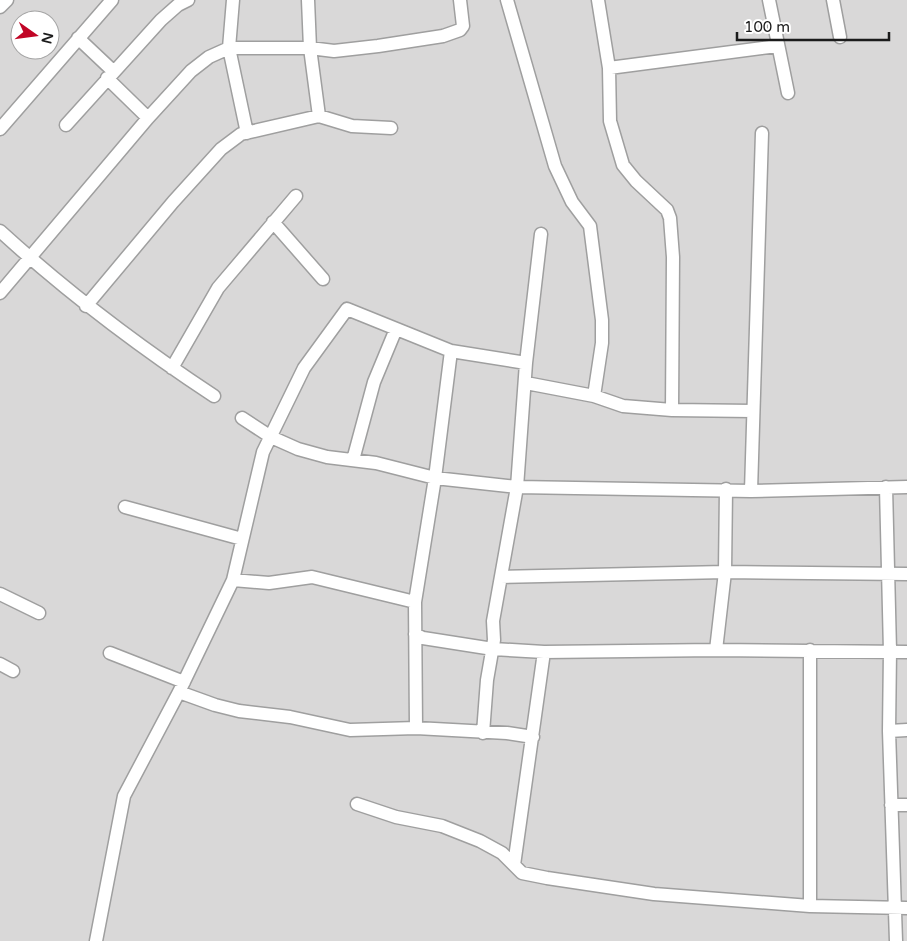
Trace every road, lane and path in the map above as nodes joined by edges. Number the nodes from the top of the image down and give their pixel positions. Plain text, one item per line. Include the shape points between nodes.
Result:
1 (7, 0) edge
2 (112, 0) edge
3 (188, 0) edge
4 (233, 0) edge
5 (308, 0) edge
6 (460, 0) edge
7 (507, 0) edge
8 (598, 0) edge
9 (769, 0) edge
10 (833, 0) edge
11 (0, 7) edge
12 (840, 37) dead end
13 (78, 38) junction
14 (777, 46) junction
15 (229, 48) junction
16 (310, 48) junction
17 (609, 68) junction
18 (110, 75) junction
19 (788, 93) dead end
20 (319, 116) junction
21 (148, 118) junction
22 (66, 125) dead end
23 (391, 128) dead end
24 (0, 129) edge
25 (247, 133) junction
26 (762, 133) dead end
27 (296, 196) dead end
28 (273, 222) junction
29 (0, 231) edge
30 (541, 234) dead end
31 (30, 258) junction
32 (323, 279) dead end
33 (0, 293) edge
34 (86, 306) junction
35 (396, 329) junction
36 (451, 351) junction
37 (526, 363) junction
38 (172, 368) junction
39 (526, 383) junction
40 (214, 396) dead end
41 (594, 396) junction
42 (672, 410) junction
43 (753, 411) junction
44 (242, 418) dead end
45 (271, 437) junction
46 (353, 460) junction
47 (435, 478) junction
48 (518, 487) junction
49 (886, 487) junction
50 (907, 487) edge
51 (726, 490) junction
52 (751, 492) junction
53 (125, 507) dead end
54 (242, 539) junction
55 (725, 572) junction
56 (888, 574) junction
57 (907, 574) edge
58 (501, 577) junction
59 (233, 580) junction
60 (0, 594) edge
61 (415, 602) junction
62 (39, 613) dead end
63 (415, 634) junction
64 (492, 648) junction
65 (716, 650) junction
66 (810, 650) junction
67 (890, 651) junction
68 (544, 652) junction
69 (907, 652) edge
70 (110, 653) dead end
71 (0, 664) edge
72 (13, 671) dead end
73 (181, 687) junction
74 (416, 728) junction
75 (889, 730) junction
76 (907, 730) edge
77 (483, 733) junction
78 (533, 737) junction
79 (357, 804) dead end
80 (891, 805) junction
81 (907, 805) edge
82 (514, 865) junction
83 (810, 906) junction
84 (901, 908) edge
85 (96, 941) edge
86 (896, 941) edge

1 - 11 street
2 - 13 street
3 - 18 street via 161,20
4 - 15 street
5 - 16 street
6 - 16 street via 463,26 443,36 334,51
7 - 41 street via 555,166 572,202 590,226 602,320
8 - 17 street
9 - 14 street
10 - 12 street
13 - 18 street
13 - 24 street
14 - 17 street
14 - 19 street
15 - 16 street
15 - 21 street via 209,57 191,71
15 - 25 street
16 - 20 street
17 - 42 street via 610,121 624,165 636,182 667,210 670,218 674,257
18 - 21 street
18 - 22 street
20 - 23 street via 352,126
20 - 25 street
21 - 31 street
25 - 34 street via 221,149
26 - 43 street
27 - 28 street
28 - 32 street
28 - 38 street via 218,288
29 - 31 street
30 - 37 street
31 - 33 street
31 - 34 street
34 - 38 street
35 - 36 street
35 - 45 street via 347,309 304,368
35 - 46 street via 374,382
36 - 37 street
36 - 47 street
37 - 39 street
38 - 40 street
39 - 41 street
39 - 48 street
41 - 42 street via 623,406
42 - 43 street
43 - 52 street
44 - 45 street
45 - 46 street via 298,449
45 - 54 street via 263,452
46 - 47 street
47 - 48 street
47 - 61 street
48 - 51 street
48 - 58 street
49 - 50 street
49 - 52 street
49 - 56 street
51 - 52 street
51 - 55 street
53 - 54 street
54 - 59 street
55 - 56 street
55 - 58 street
55 - 65 street
56 - 57 street
56 - 67 street
58 - 64 street
59 - 61 street via 269,583 312,577
59 - 73 street
60 - 62 street
61 - 63 street
63 - 64 street via 423,638
63 - 74 street
64 - 68 street
64 - 77 street
65 - 66 street
65 - 68 street
66 - 67 street
66 - 83 street
67 - 69 street
67 - 75 street
68 - 78 street
70 - 73 street
71 - 72 street
73 - 74 street via 239,711 290,717 334,728
73 - 85 street via 124,796
74 - 77 street
75 - 76 street
75 - 80 street
77 - 78 street
78 - 82 street
79 - 82 street via 449,829 502,853
80 - 81 street
80 - 84 street
82 - 83 street via 522,873 654,894
83 - 84 street
84 - 86 street

